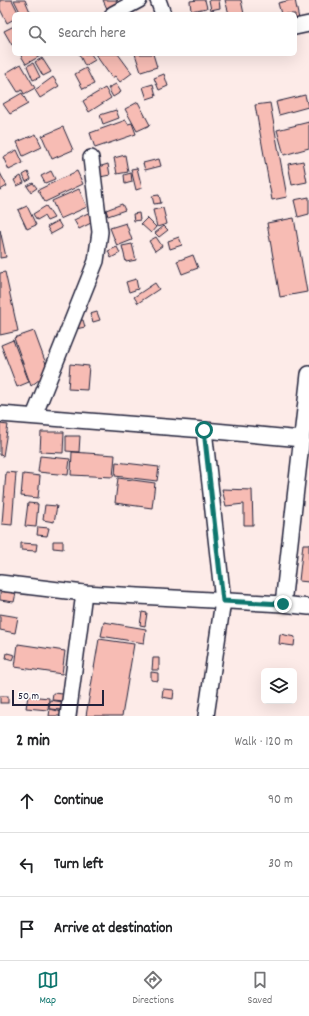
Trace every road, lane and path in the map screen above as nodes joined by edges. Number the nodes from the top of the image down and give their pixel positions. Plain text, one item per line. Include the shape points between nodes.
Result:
1 (139, 0) edge
2 (158, 0) edge
3 (117, 12) edge
4 (162, 12) edge
5 (309, 24) edge
6 (297, 27) edge
7 (92, 158) dead end
8 (309, 374) edge
9 (0, 414) edge
10 (34, 416) junction
11 (204, 430) junction
12 (302, 440) junction
13 (0, 583) edge
14 (84, 593) junction
15 (223, 601) junction
16 (283, 604) junction
17 (309, 607) edge
18 (68, 716) edge
19 (206, 716) edge

1 - 3 street
2 - 4 street
5 - 6 street
7 - 10 street via 100,232 96,261
8 - 12 street
9 - 10 street
10 - 11 street
11 - 12 street
11 - 15 street
12 - 16 street
13 - 14 street
14 - 15 street
14 - 18 street
15 - 16 street
15 - 19 street
16 - 17 street

